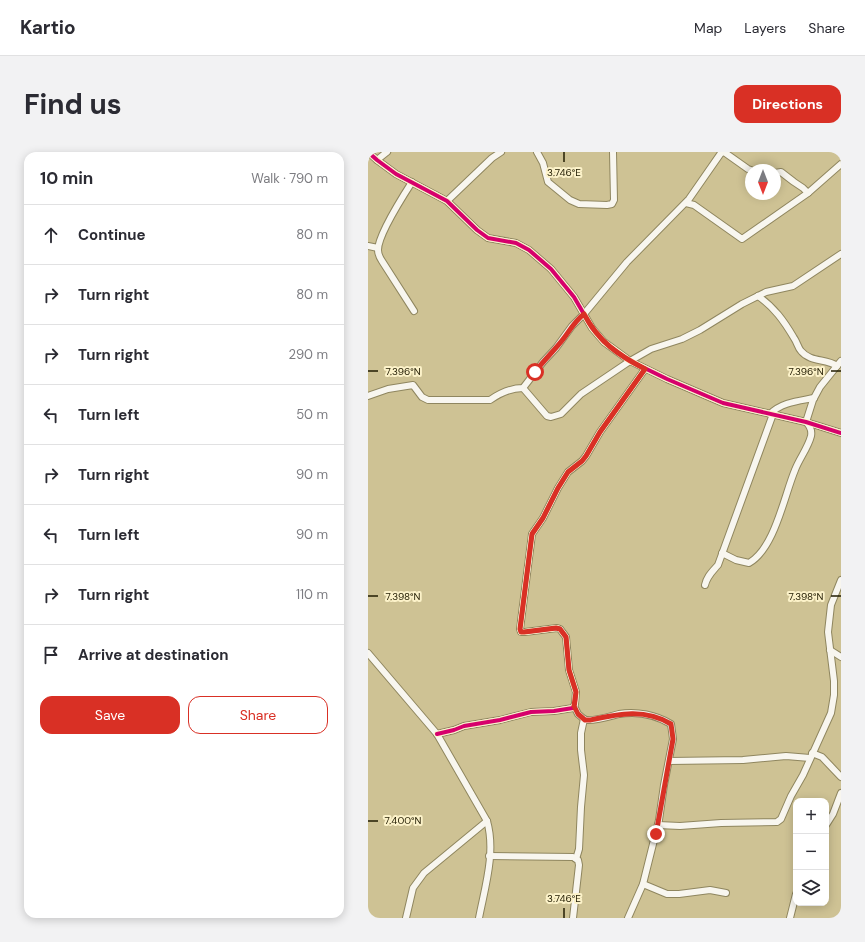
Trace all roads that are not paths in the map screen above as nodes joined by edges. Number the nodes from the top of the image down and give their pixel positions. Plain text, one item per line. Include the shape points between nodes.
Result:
1 (368, 152) edge
2 (387, 152) edge
3 (501, 152) edge
4 (537, 152) edge
5 (613, 152) edge
6 (721, 152) edge
7 (377, 160) junction
8 (841, 164) edge
9 (745, 167) edge
10 (781, 172) edge
11 (412, 182) junction
12 (808, 194) junction
13 (447, 201) junction
14 (686, 203) junction
15 (368, 246) edge
16 (378, 248) junction
17 (841, 254) edge
18 (758, 296) junction
19 (414, 311) dead end
20 (584, 314) junction
21 (630, 361) junction
22 (839, 364) edge
23 (645, 369) junction
24 (523, 388) junction
25 (368, 396) edge
26 (814, 398) junction
27 (771, 414) junction
28 (806, 422) junction
29 (841, 433) edge
30 (722, 553) junction
31 (841, 580) edge
32 (705, 585) dead end
33 (830, 650) junction
34 (368, 653) edge
35 (841, 657) edge
36 (574, 706) junction
37 (584, 719) junction
38 (437, 734) junction
39 (811, 756) junction
40 (669, 761) junction
41 (841, 777) edge
42 (841, 793) edge
43 (829, 820) edge
44 (487, 821) junction
45 (658, 825) junction
46 (489, 856) junction
47 (576, 859) junction
48 (643, 884) junction
49 (726, 893) dead end
50 (793, 906) edge
51 (406, 918) edge
52 (479, 918) edge
53 (573, 918) edge
54 (628, 918) edge
55 (790, 918) edge

1 - 7 street
2 - 7 street
3 - 13 street
4 - 5 street via 544,163 548,182 570,200 579,204 607,206 614,200
6 - 9 street
6 - 14 street
7 - 11 street
8 - 12 street
10 - 12 street via 804,188
11 - 13 street
11 - 16 street via 391,218
12 - 14 street via 742,239 694,205
13 - 20 street via 488,238 516,243 529,250 551,269
14 - 20 street via 627,262
15 - 16 street
16 - 19 street via 382,262
17 - 18 street via 793,286
18 - 21 street via 688,336 651,349
18 - 22 street via 770,304 784,321 806,356
20 - 21 street via 604,342
20 - 24 street
21 - 23 street
21 - 24 street via 581,394 555,417 547,416
22 - 26 street via 824,381
23 - 27 street via 723,403
23 - 36 street via 586,456 568,472 532,534 520,629 524,632 556,628 566,637 569,670 576,692
24 - 25 street via 516,388 490,400 428,400 422,398 413,385
26 - 27 street via 796,400 776,408
26 - 28 street
27 - 28 street
27 - 30 street
28 - 29 street
28 - 30 street via 810,427 811,436 795,470 782,511 764,547 749,563
30 - 32 street via 718,565 706,579
31 - 33 street via 831,605 828,632
33 - 35 street
33 - 39 street via 834,695 830,713
34 - 38 street
36 - 37 street
36 - 38 street via 569,710 523,713 511,718 464,726
37 - 40 street via 621,714 648,714 661,718 671,724 673,739
37 - 47 street via 580,733 584,775 579,849
38 - 44 street
39 - 40 street
39 - 41 street via 822,757
39 - 45 street via 781,819 777,822
40 - 45 street
42 - 43 street
44 - 46 street via 490,834
44 - 51 street via 424,873 413,888
45 - 48 street
46 - 47 street
46 - 52 street
47 - 53 street via 579,865
48 - 49 street via 667,894 710,890
48 - 54 street
50 - 55 street

